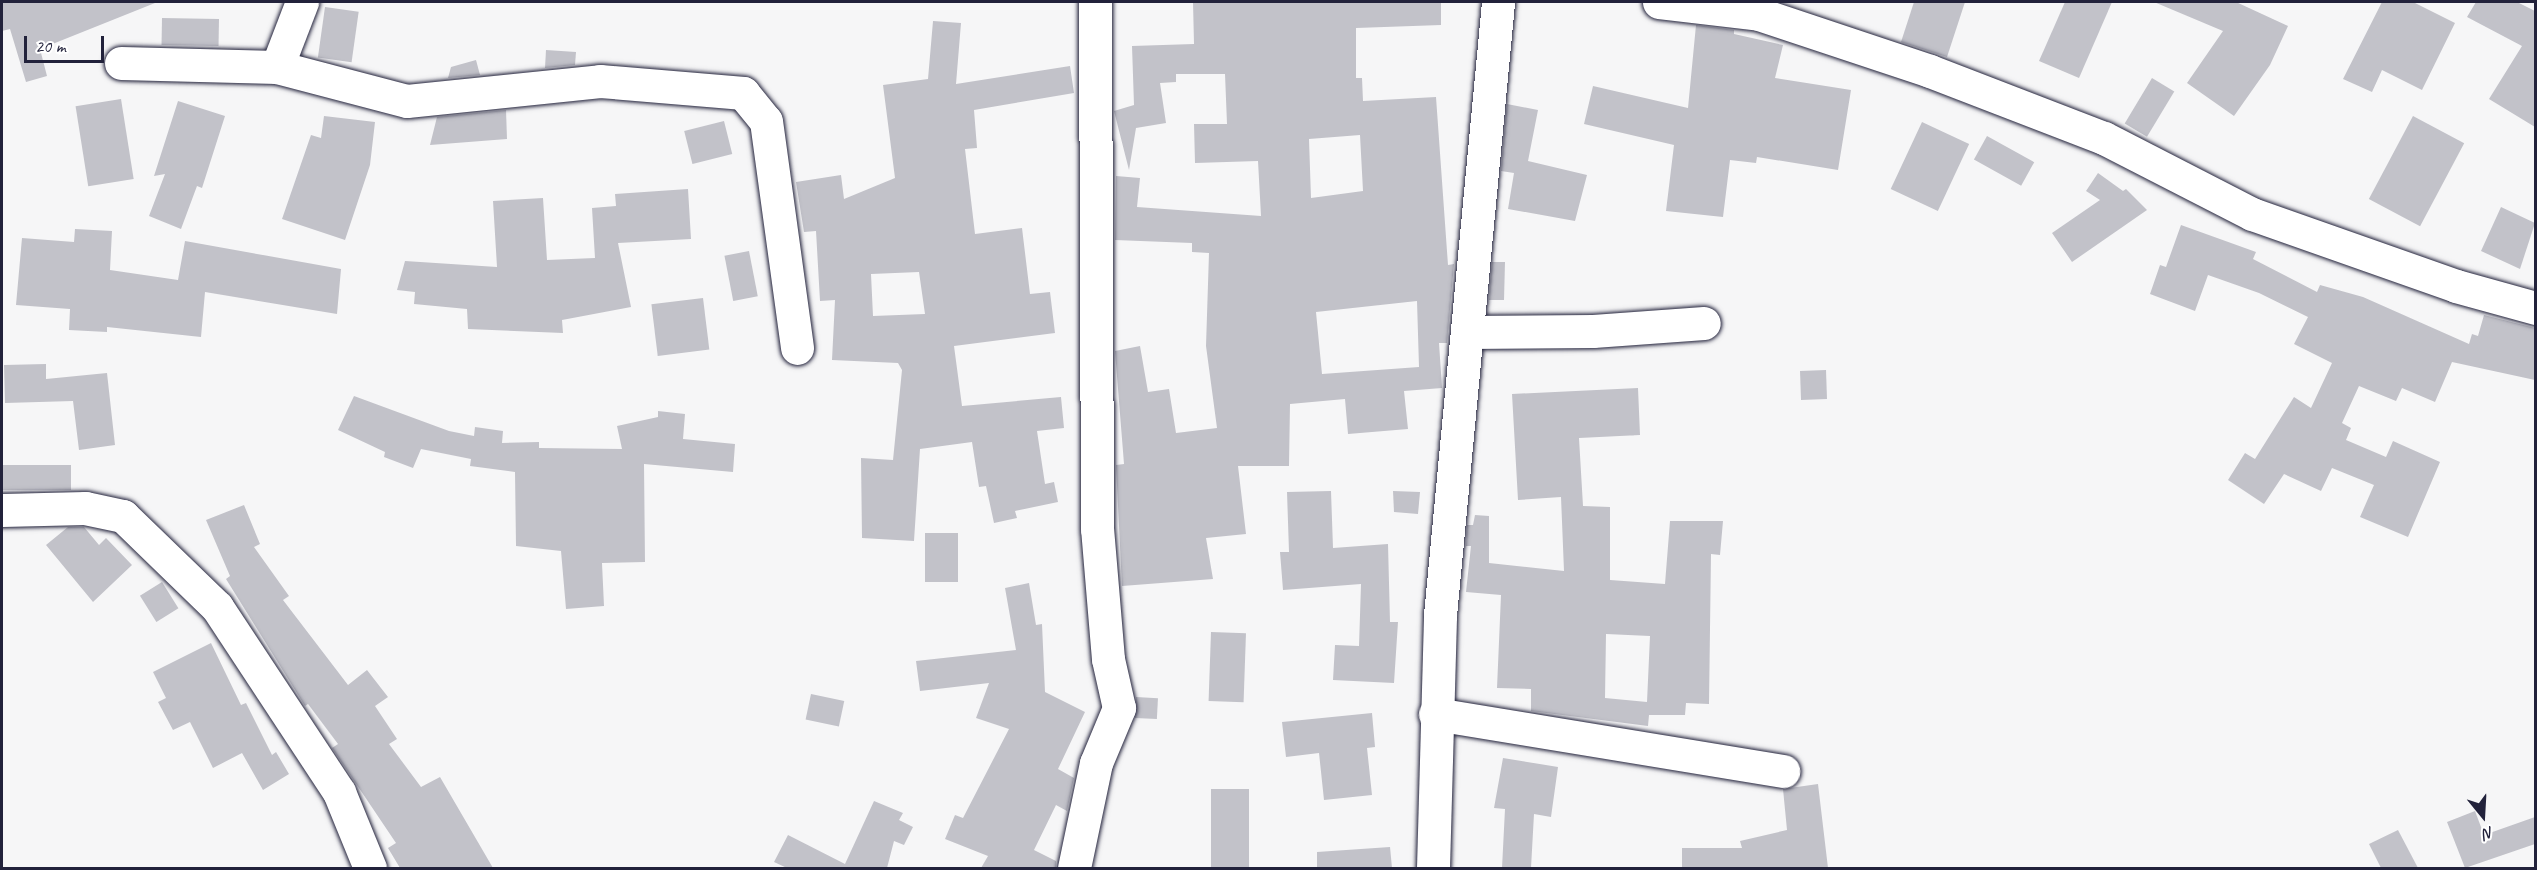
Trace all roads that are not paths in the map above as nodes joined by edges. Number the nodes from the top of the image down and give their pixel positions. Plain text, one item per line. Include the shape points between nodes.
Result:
1 (302, 2) edge
2 (1095, 2) edge
3 (1498, 2) edge
4 (1659, 2) edge
5 (121, 63) dead end
6 (277, 67) junction
7 (2535, 308) edge
8 (1704, 323) dead end
9 (1468, 332) junction
10 (797, 348) dead end
11 (2, 510) edge
12 (1435, 714) junction
13 (1783, 771) dead end
14 (370, 868) edge
15 (1074, 868) edge
16 (1433, 868) edge

1 - 6 street
2 - 15 street via 1097,529 1108,659 1119,708 1096,763
3 - 9 street
4 - 7 street via 1758,14 1930,71 2104,138 2252,214 2456,286
5 - 6 street
6 - 10 street via 407,101 600,81 743,93 766,121
8 - 9 street via 1593,331
9 - 12 street
11 - 14 street via 85,508 123,516 217,606 339,792
12 - 13 street
12 - 16 street

